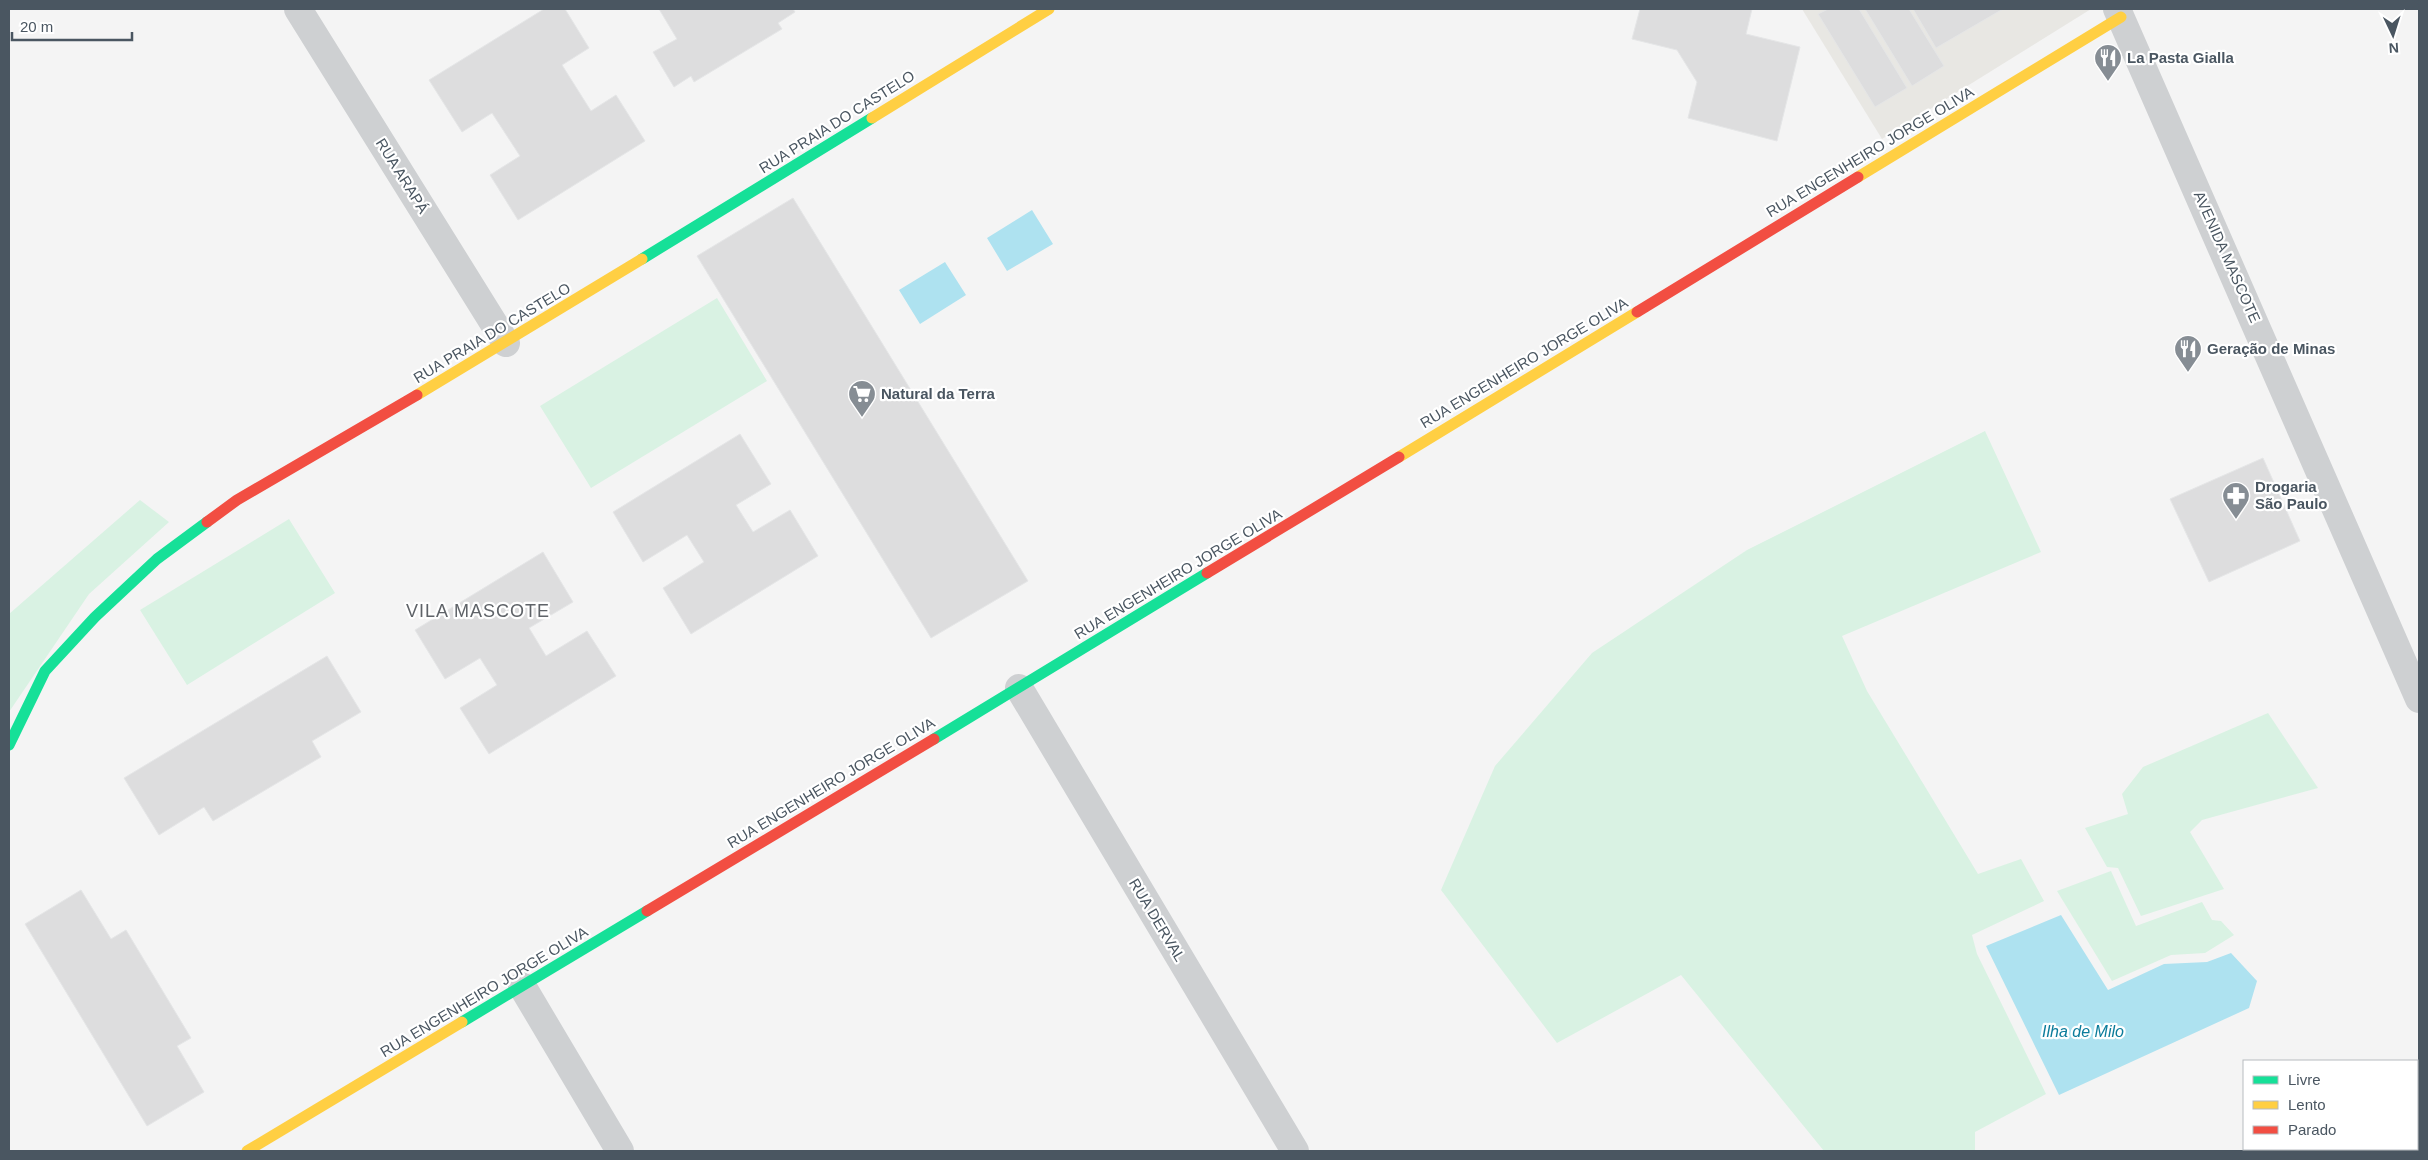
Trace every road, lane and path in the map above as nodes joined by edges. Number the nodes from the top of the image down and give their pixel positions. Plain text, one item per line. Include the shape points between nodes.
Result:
1 (298, 9) edge
2 (1049, 9) edge
3 (2119, 13) edge
4 (506, 343) junction
5 (1019, 688) junction
6 (2419, 699) edge
7 (9, 745) edge
8 (522, 986) junction
9 (247, 1151) edge
10 (620, 1151) edge
11 (1295, 1151) edge

1 - 4 street, RUA ARAPÁ
2 - 4 street, RUA PRAIA DO CASTELO
3 - 5 street, RUA ENGENHEIRO JORGE OLIVA
3 - 6 street, AVENIDA MASCOTE
4 - 7 street, RUA PRAIA DO CASTELO via 237,500 156,559 94,617 45,671
5 - 8 street, RUA ENGENHEIRO JORGE OLIVA
5 - 11 street, RUA DERVAL
8 - 9 street, RUA ENGENHEIRO JORGE OLIVA
8 - 10 street

